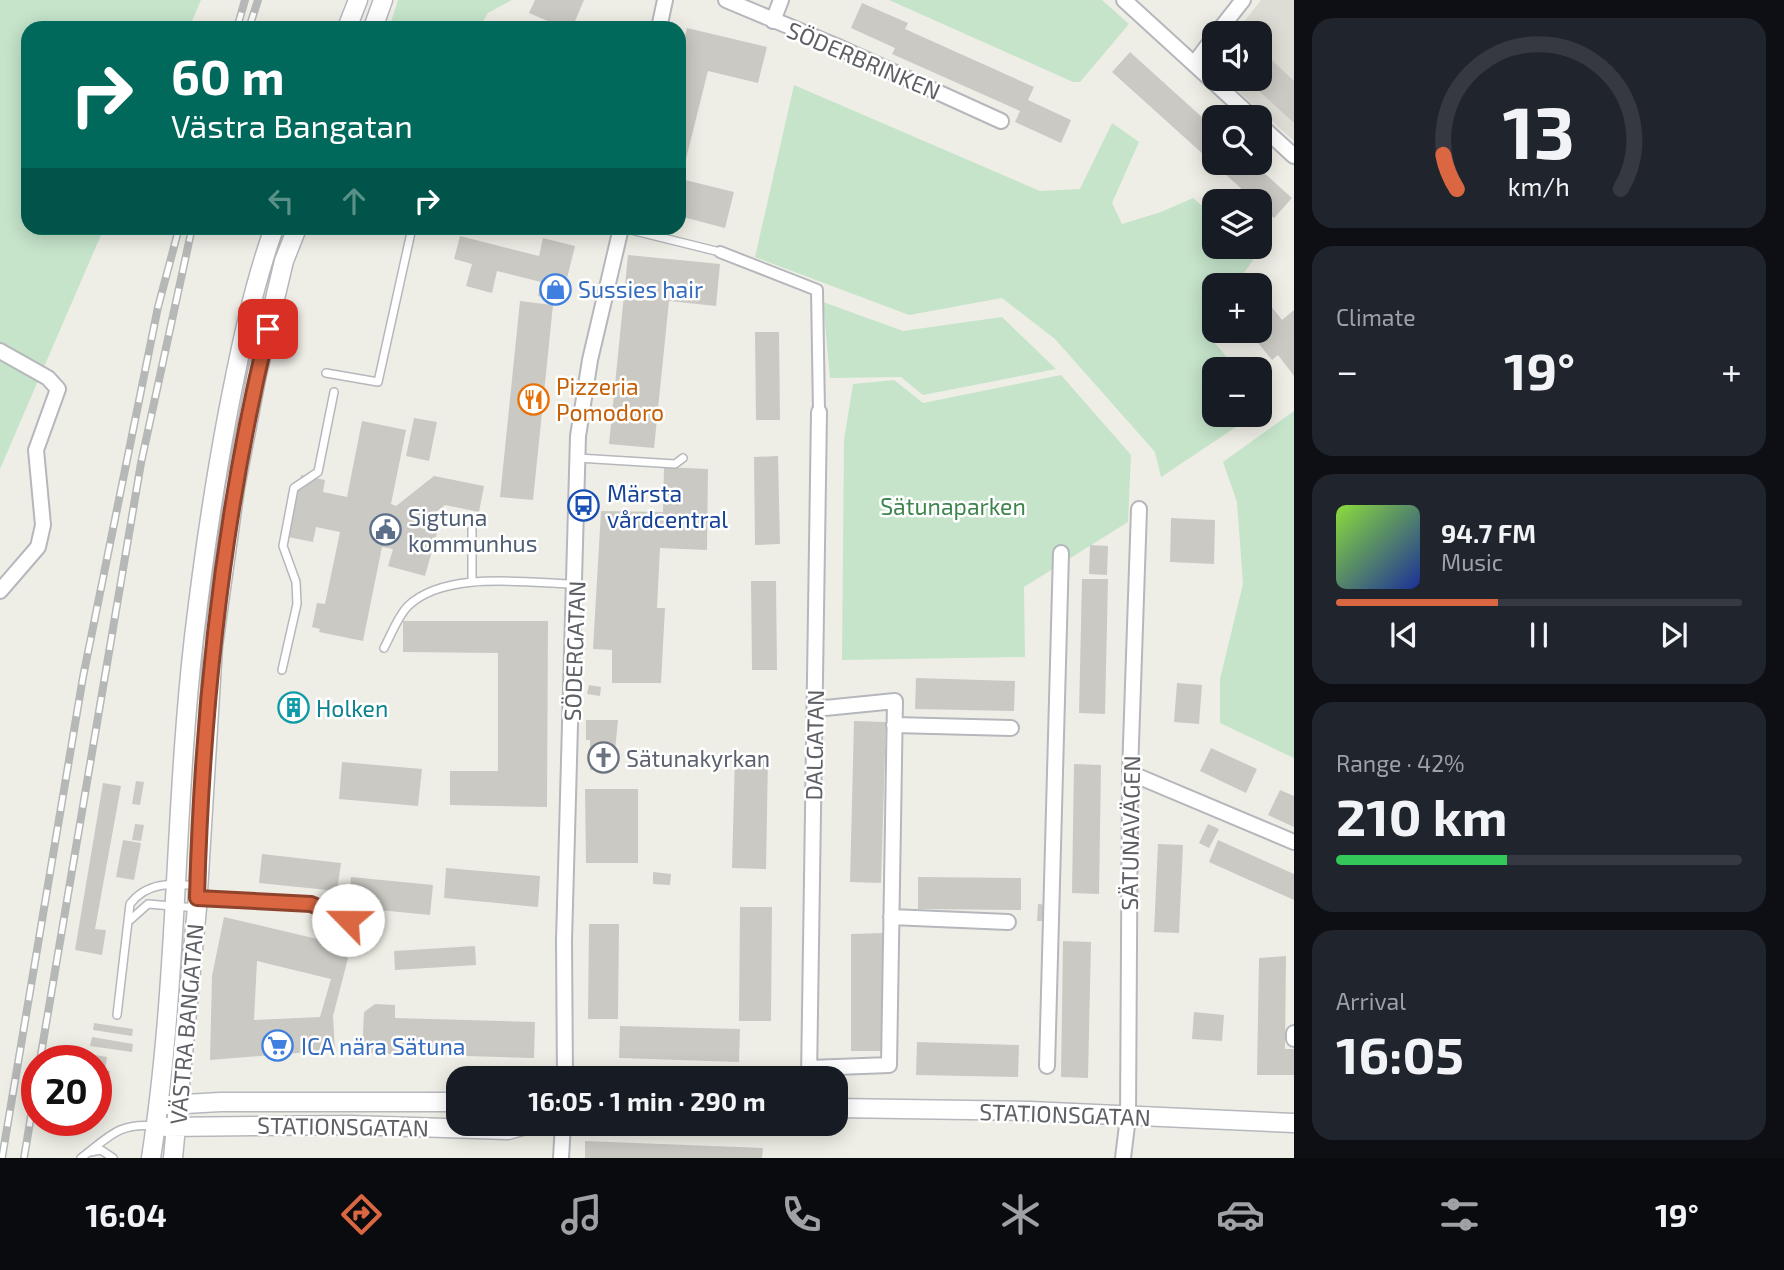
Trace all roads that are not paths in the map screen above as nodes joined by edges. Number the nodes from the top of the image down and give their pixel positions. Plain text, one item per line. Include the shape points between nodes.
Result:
1 (358, 0) edge
2 (383, 0) edge
3 (665, 0) edge
4 (726, 0) edge
5 (781, 0) edge
6 (1124, 0) edge
7 (1243, 0) edge
8 (350, 21) edge
9 (376, 21) edge
10 (660, 21) edge
11 (773, 21) junction
12 (1227, 21) edge
13 (1202, 53) edge
14 (1194, 64) junction
15 (1239, 105) edge
16 (1001, 121) dead end
17 (1272, 136) edge
18 (1294, 156) edge
19 (272, 235) edge
20 (294, 235) edge
21 (410, 235) edge
22 (620, 235) edge
23 (651, 235) edge
24 (720, 252) joint
25 (0, 351) edge
26 (326, 373) dead end
27 (334, 392) dead end
28 (819, 412) joint
29 (577, 458) junction
30 (683, 458) dead end
31 (1139, 509) dead end
32 (472, 530) dead end
33 (1061, 553) dead end
34 (471, 581) junction
35 (576, 583) junction
36 (0, 591) edge
37 (384, 648) dead end
38 (282, 670) dead end
39 (815, 709) junction
40 (894, 725) junction
41 (1011, 728) dead end
42 (1130, 773) junction
43 (1294, 842) edge
44 (178, 884) junction
45 (197, 897) junction
46 (176, 907) junction
47 (891, 917) junction
48 (348, 920) dead end
49 (128, 922) junction
50 (1008, 922) dead end
51 (117, 1015) dead end
52 (1294, 1033) edge
53 (1294, 1039) edge
54 (565, 1066) edge
55 (809, 1066) edge
56 (1047, 1066) dead end
57 (848, 1069) edge
58 (446, 1102) edge
59 (179, 1103) junction
60 (159, 1106) junction
61 (848, 1108) edge
62 (1128, 1117) junction
63 (1294, 1123) edge
64 (156, 1126) junction
65 (177, 1127) junction
66 (446, 1128) edge
67 (562, 1136) edge
68 (89, 1152) junction
69 (81, 1158) edge
70 (113, 1158) edge
71 (151, 1158) edge
72 (173, 1158) edge
73 (561, 1158) edge
74 (1123, 1158) edge

1 - 8 street
2 - 9 street
3 - 10 street
4 - 11 street, SÖDERBRINKEN
5 - 11 street
6 - 14 street
7 - 12 street
11 - 16 street, SÖDERBRINKEN
13 - 14 street
14 - 15 street
17 - 18 street
19 - 44 street, VÄSTRA BANGATAN via 237,366 215,480 194,638
20 - 45 street, VÄSTRA BANGATAN via 263,349 235,488 213,646
21 - 26 lane via 378,382
22 - 29 street, SÖDERGATAN via 590,360
23 - 24 lane
24 - 28 street via 817,290
25 - 36 street via 48,378 58,389 36,450 43,525 38,547
27 - 38 lane via 318,472 294,488 283,546 296,582 297,604
28 - 39 street, DALGATAN
29 - 30 lane via 675,464
29 - 35 street, SÖDERGATAN
31 - 42 street, SÄTUNAVÄGEN
32 - 34 lane
33 - 56 street
34 - 35 lane
34 - 37 lane via 429,590 406,607
35 - 54 street, SÖDERGATAN via 564,941
39 - 40 street via 895,701
39 - 55 street, DALGATAN
40 - 41 street
40 - 47 street
42 - 43 street
42 - 62 street, SÄTUNAVÄGEN
44 - 45 lane
44 - 46 street, VÄSTRA BANGATAN
44 - 49 lane via 140,891 130,904
45 - 46 lane
45 - 48 lane via 311,904
45 - 59 street, VÄSTRA BANGATAN
46 - 49 lane via 148,904
46 - 60 street, VÄSTRA BANGATAN
47 - 50 street
47 - 57 street via 889,1065
49 - 51 lane
52 - 53 street
58 - 59 street, STATIONSGATAN
59 - 60 street, STATIONSGATAN
59 - 65 street, VÄSTRA BANGATAN
60 - 64 street, VÄSTRA BANGATAN
61 - 62 street, STATIONSGATAN
62 - 63 street, STATIONSGATAN
62 - 74 street, SÄTUNAVÄGEN
64 - 65 street, STATIONSGATAN
64 - 68 lane via 136,1124 116,1131
64 - 71 street, VÄSTRA BANGATAN
65 - 66 street, STATIONSGATAN
65 - 72 street, VÄSTRA BANGATAN
67 - 73 street
68 - 69 lane
68 - 70 lane via 101,1150

